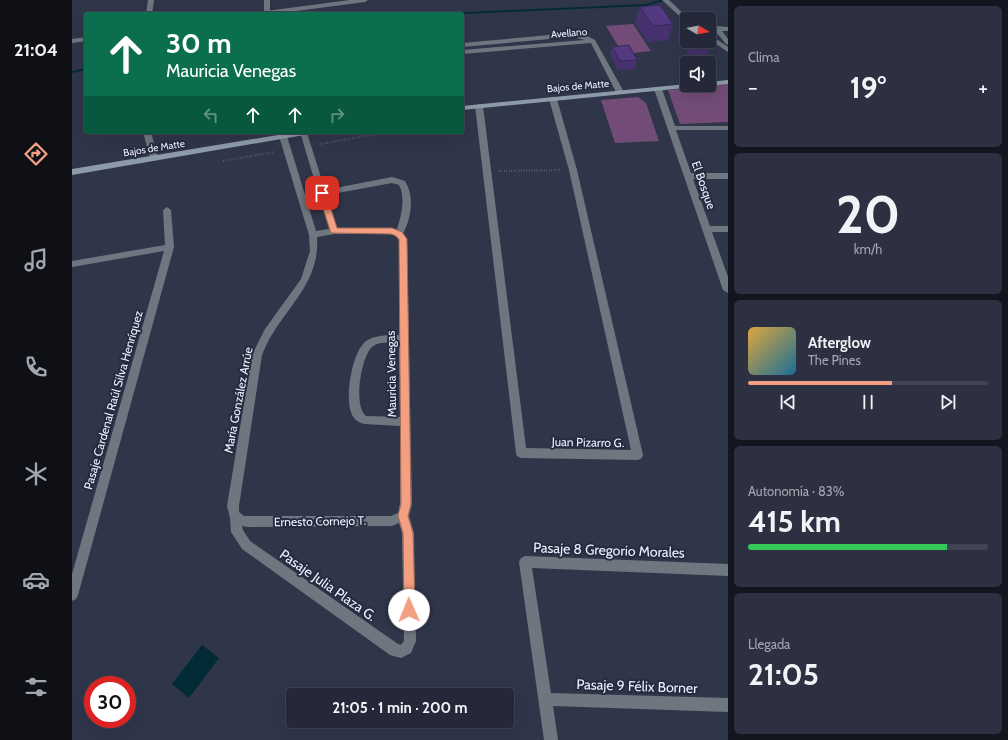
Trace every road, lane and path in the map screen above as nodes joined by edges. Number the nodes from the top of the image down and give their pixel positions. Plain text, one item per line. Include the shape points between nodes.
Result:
1 (151, 0) edge
2 (267, 0) edge
3 (365, 0) edge
4 (665, 0) edge
5 (149, 12) edge
6 (268, 12) edge
7 (275, 12) edge
8 (680, 14) edge
9 (728, 22) edge
10 (716, 27) edge
11 (716, 29) edge
12 (728, 29) edge
13 (716, 32) edge
14 (84, 39) edge
15 (72, 41) edge
16 (593, 41) junction
17 (716, 41) edge
18 (728, 43) edge
19 (464, 45) edge
20 (728, 50) edge
21 (464, 52) edge
22 (728, 82) edge
23 (716, 83) edge
24 (680, 87) edge
25 (658, 89) junction
26 (620, 92) junction
27 (554, 98) junction
28 (479, 106) junction
29 (464, 108) edge
30 (671, 128) junction
31 (728, 128) edge
32 (148, 134) edge
33 (299, 134) edge
34 (307, 134) edge
35 (283, 136) junction
36 (154, 158) junction
37 (573, 170) junction
38 (488, 171) junction
39 (72, 172) edge
40 (688, 176) junction
41 (728, 176) edge
42 (322, 193) junction
43 (167, 210) dead end
44 (706, 229) junction
45 (728, 229) edge
46 (334, 231) junction
47 (313, 234) junction
48 (399, 234) junction
49 (170, 247) junction
50 (72, 264) edge
51 (728, 288) edge
52 (404, 338) junction
53 (405, 422) junction
54 (403, 516) junction
55 (236, 518) junction
56 (77, 558) edge
57 (728, 570) edge
58 (72, 595) edge
59 (545, 699) junction
60 (728, 705) edge
61 (551, 740) edge

1 - 5 street
2 - 6 street
3 - 7 street
4 - 8 street
9 - 10 street
11 - 12 street
13 - 18 street
14 - 15 street
16 - 19 street, Avellano via 572,35
16 - 21 street, Avellano
16 - 26 street
17 - 20 street
22 - 23 main road
24 - 25 main road, Bajos de Matte
25 - 26 main road, Bajos de Matte
25 - 30 street, El Bosque
26 - 27 main road, Bajos de Matte
27 - 28 main road, Bajos de Matte
27 - 37 street, Juan Pizarro G.
28 - 29 main road, Bajos de Matte
28 - 38 street, Juan Pizarro G.
30 - 31 street
30 - 40 street, El Bosque
32 - 36 street
33 - 35 main road, Bajos de Matte
34 - 42 street
35 - 36 main road, Bajos de Matte
35 - 47 street, María González Arrúe
36 - 39 main road, Bajos de Matte
37 - 38 path
37 - 38 street, Juan Pizarro G. via 638,455 521,453
40 - 41 street
40 - 44 street, El Bosque
42 - 46 street
42 - 48 street via 392,180 402,183 406,191 405,221
43 - 49 street, Pasaje Cardenal Raúl Silva Henríquez
44 - 45 street
44 - 51 street, El Bosque
46 - 47 street
46 - 48 street via 387,231
47 - 55 street, María González Arrúe via 312,260 305,280 268,332 257,355 232,506
48 - 52 street, Mauricia Venegas via 403,242
49 - 50 street
49 - 56 street, Pasaje Cardenal Raúl Silva Henríquez
52 - 53 street, Mauricia Venegas
52 - 53 street via 375,341 364,350 356,377 355,409 364,420
53 - 54 street, Mauricia Venegas via 406,504
54 - 55 street, Ernesto Cornejo T. via 392,521 248,522
54 - 55 street, Pasaje Julia Plaza G. via 408,533 410,641 406,651 400,652 246,545 237,532
56 - 58 street, Pasaje Cardenal Raúl Silva Henríquez
57 - 59 street, Pasaje 8 Gregorio Morales via 525,562
59 - 60 street, Pasaje 9 Félix Borner
59 - 61 street, Pasaje 8 Gregorio Morales

